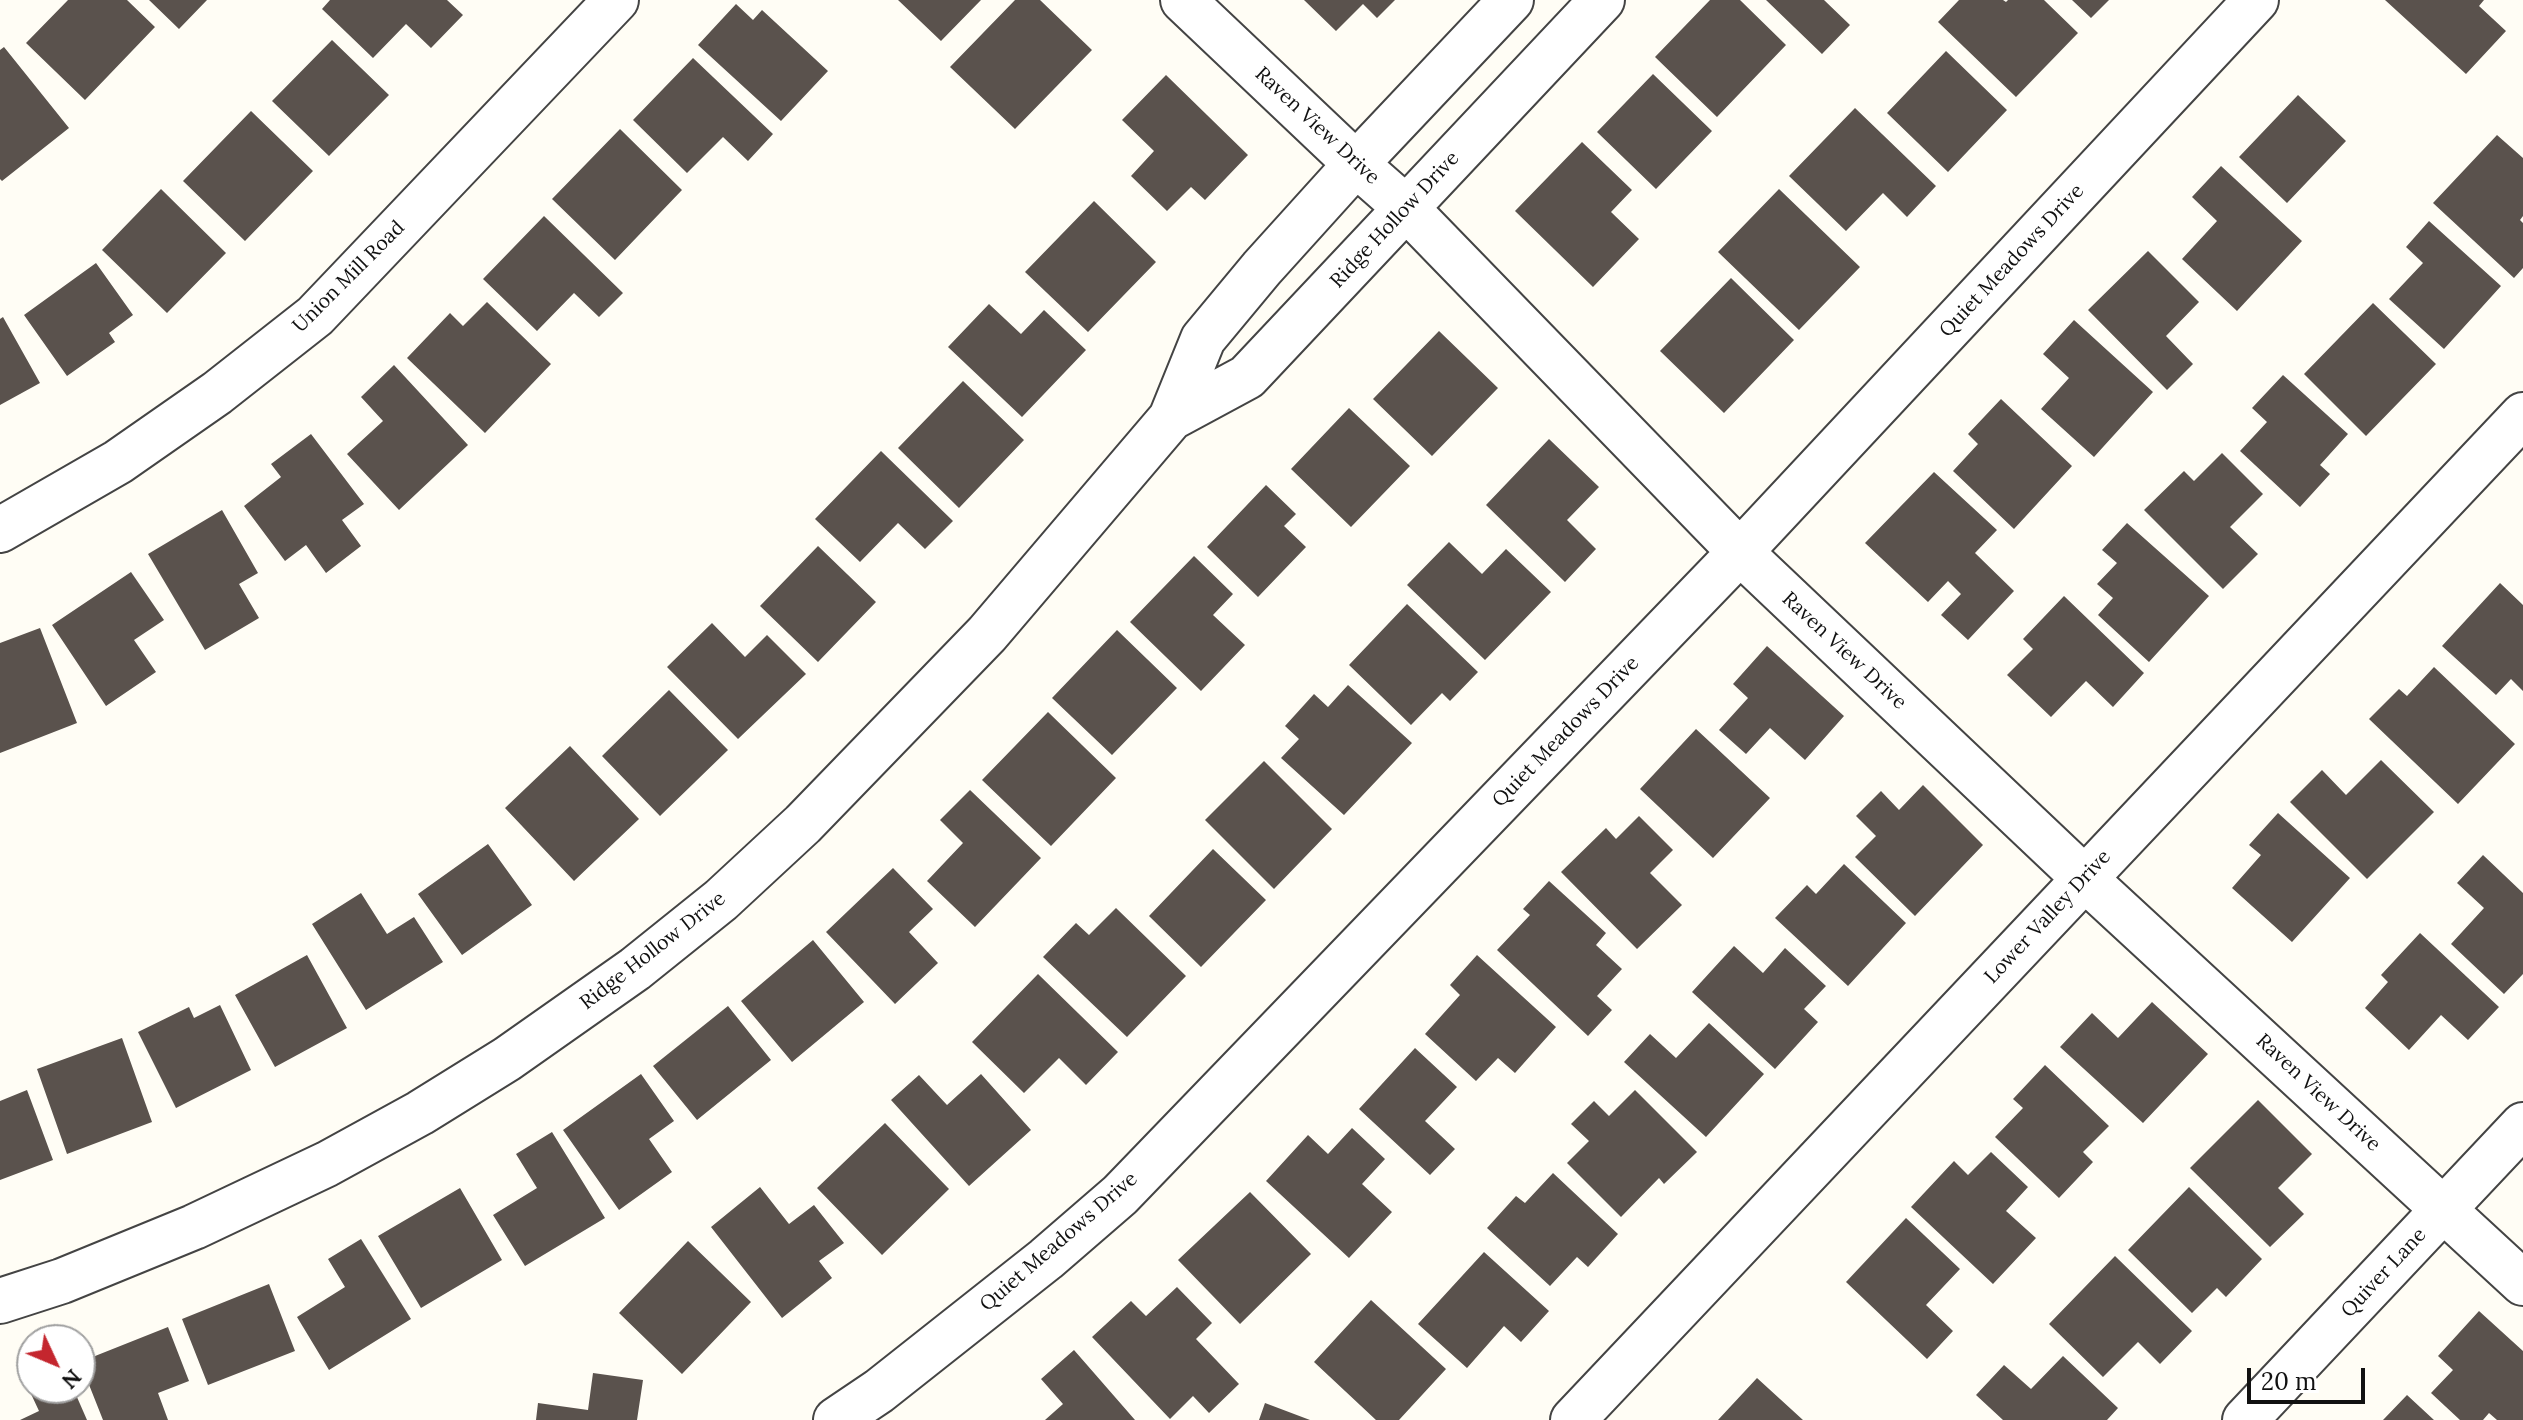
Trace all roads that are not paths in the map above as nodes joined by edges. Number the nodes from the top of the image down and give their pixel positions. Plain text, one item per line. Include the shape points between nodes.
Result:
1 (616, 0) edge
2 (1183, 0) edge
3 (1511, 0) edge
4 (1602, 0) edge
5 (2256, 0) edge
6 (1356, 164) junction
7 (1406, 208) junction
8 (2523, 415) edge
9 (1171, 418) junction
10 (0, 530) edge
11 (1740, 552) junction
12 (2084, 878) junction
13 (2523, 1125) edge
14 (2444, 1209) junction
15 (2523, 1283) edge
16 (0, 1301) edge
17 (836, 1420) edge
18 (1573, 1420) edge
19 (2245, 1420) edge

1 - 10 street, Union Mill Road via 315,316 118,462
2 - 6 street, Raven View Drive
3 - 6 street, Ridge Hollow Drive
4 - 7 street, Ridge Hollow Drive
5 - 11 street, Quiet Meadows Drive
6 - 7 street, Raven View Drive
6 - 9 street, Ridge Hollow Drive via 1203,339
7 - 9 street, Ridge Hollow Drive via 1247,377
7 - 11 street, Raven View Drive
8 - 12 street, Lower Valley Drive
9 - 16 street, Ridge Hollow Drive via 987,634 803,824 635,969 507,1059 327,1164 194,1227
11 - 12 street, Raven View Drive
11 - 17 street, Quiet Meadows Drive via 1120,1195 1046,1259
12 - 14 street, Raven View Drive
12 - 18 street, Lower Valley Drive
13 - 14 street, Quiver Lane
14 - 15 street, Raven View Drive
14 - 19 street, Quiver Lane

